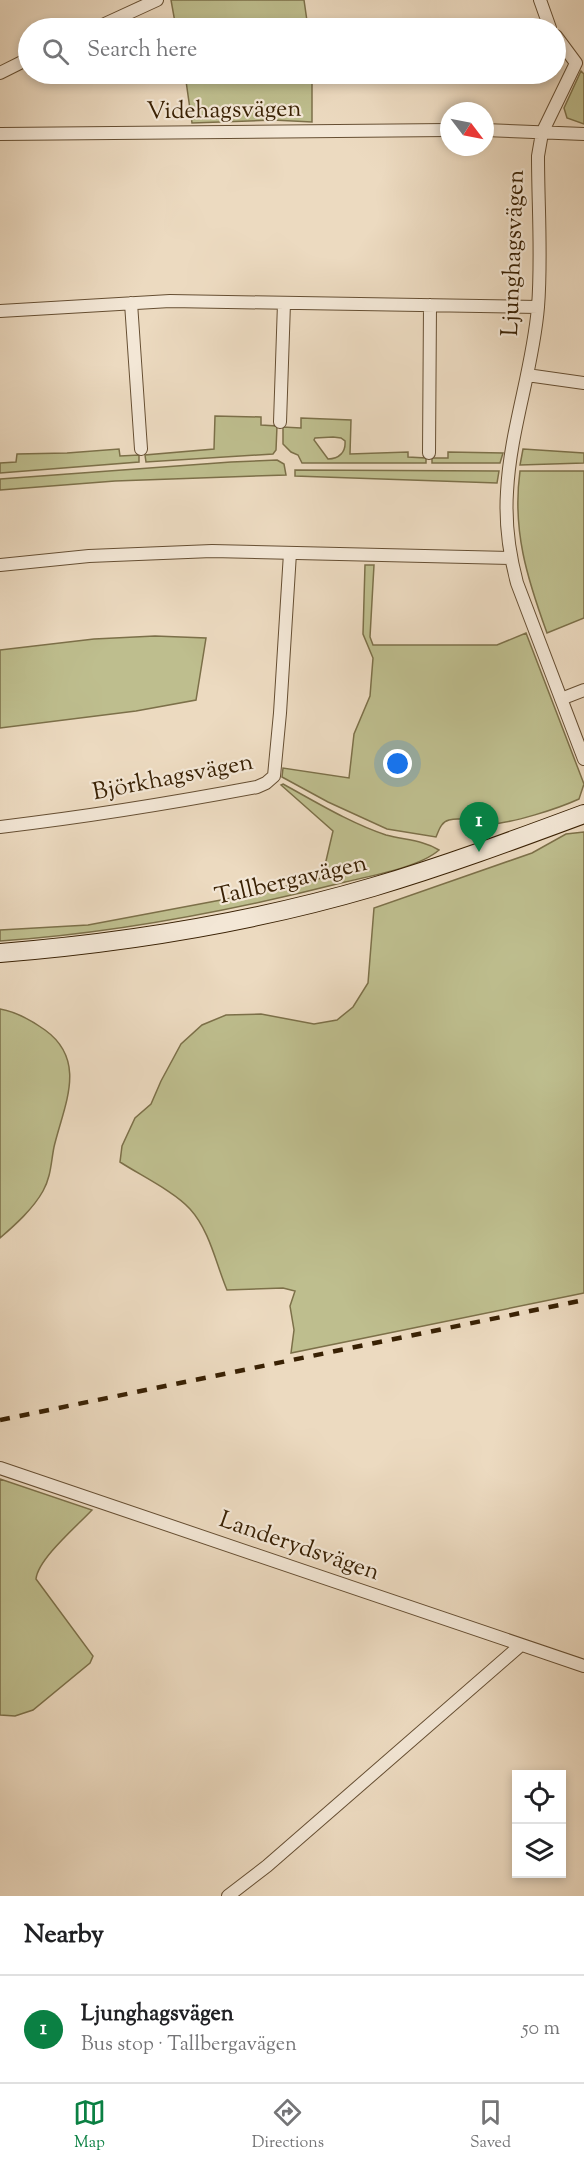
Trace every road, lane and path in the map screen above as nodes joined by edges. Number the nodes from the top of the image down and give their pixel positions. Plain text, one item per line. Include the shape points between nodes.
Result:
1 (157, 0) edge
2 (540, 0) edge
3 (118, 18) edge
4 (546, 18) edge
5 (566, 50) edge
6 (18, 65) edge
7 (0, 73) edge
8 (566, 84) edge
9 (566, 84) edge
10 (440, 130) edge
11 (494, 130) edge
12 (542, 133) junction
13 (0, 134) edge
14 (584, 134) edge
15 (131, 303) junction
16 (284, 303) junction
17 (430, 305) junction
18 (538, 307) junction
19 (0, 311) edge
20 (527, 375) junction
21 (584, 383) edge
22 (280, 422) dead end
23 (141, 449) dead end
24 (429, 453) dead end
25 (290, 553) junction
26 (511, 558) junction
27 (0, 565) edge
28 (584, 690) edge
29 (561, 699) junction
30 (584, 759) edge
31 (584, 814) edge
32 (0, 827) edge
33 (0, 953) edge
34 (0, 1468) edge
35 (521, 1645) junction
36 (584, 1666) edge
37 (228, 1896) edge

1 - 3 street
2 - 4 street
5 - 9 street, Ljunghagsvägen via 576,63
6 - 7 street
8 - 12 street, Ljunghagsvägen
10 - 13 street, Videhagsvägen
11 - 12 street
12 - 14 street
12 - 18 street, Ljunghagsvägen via 538,156
15 - 16 street
15 - 19 street
15 - 23 street
16 - 17 street
16 - 22 street
17 - 18 street
17 - 24 street
18 - 20 street, Ljunghagsvägen
20 - 21 street
20 - 26 street, Ljunghagsvägen via 507,492
25 - 26 street
25 - 27 street via 147,553
25 - 32 street, Björkhagsvägen via 274,776 257,787 172,803
26 - 29 street, Ljunghagsvägen
28 - 29 street
29 - 30 street, Ljunghagsvägen
31 - 33 street, Tallbergavägen via 382,884 268,913 119,940
34 - 35 street, Landerydsvägen
35 - 36 street, Landerydsvägen
35 - 37 street

